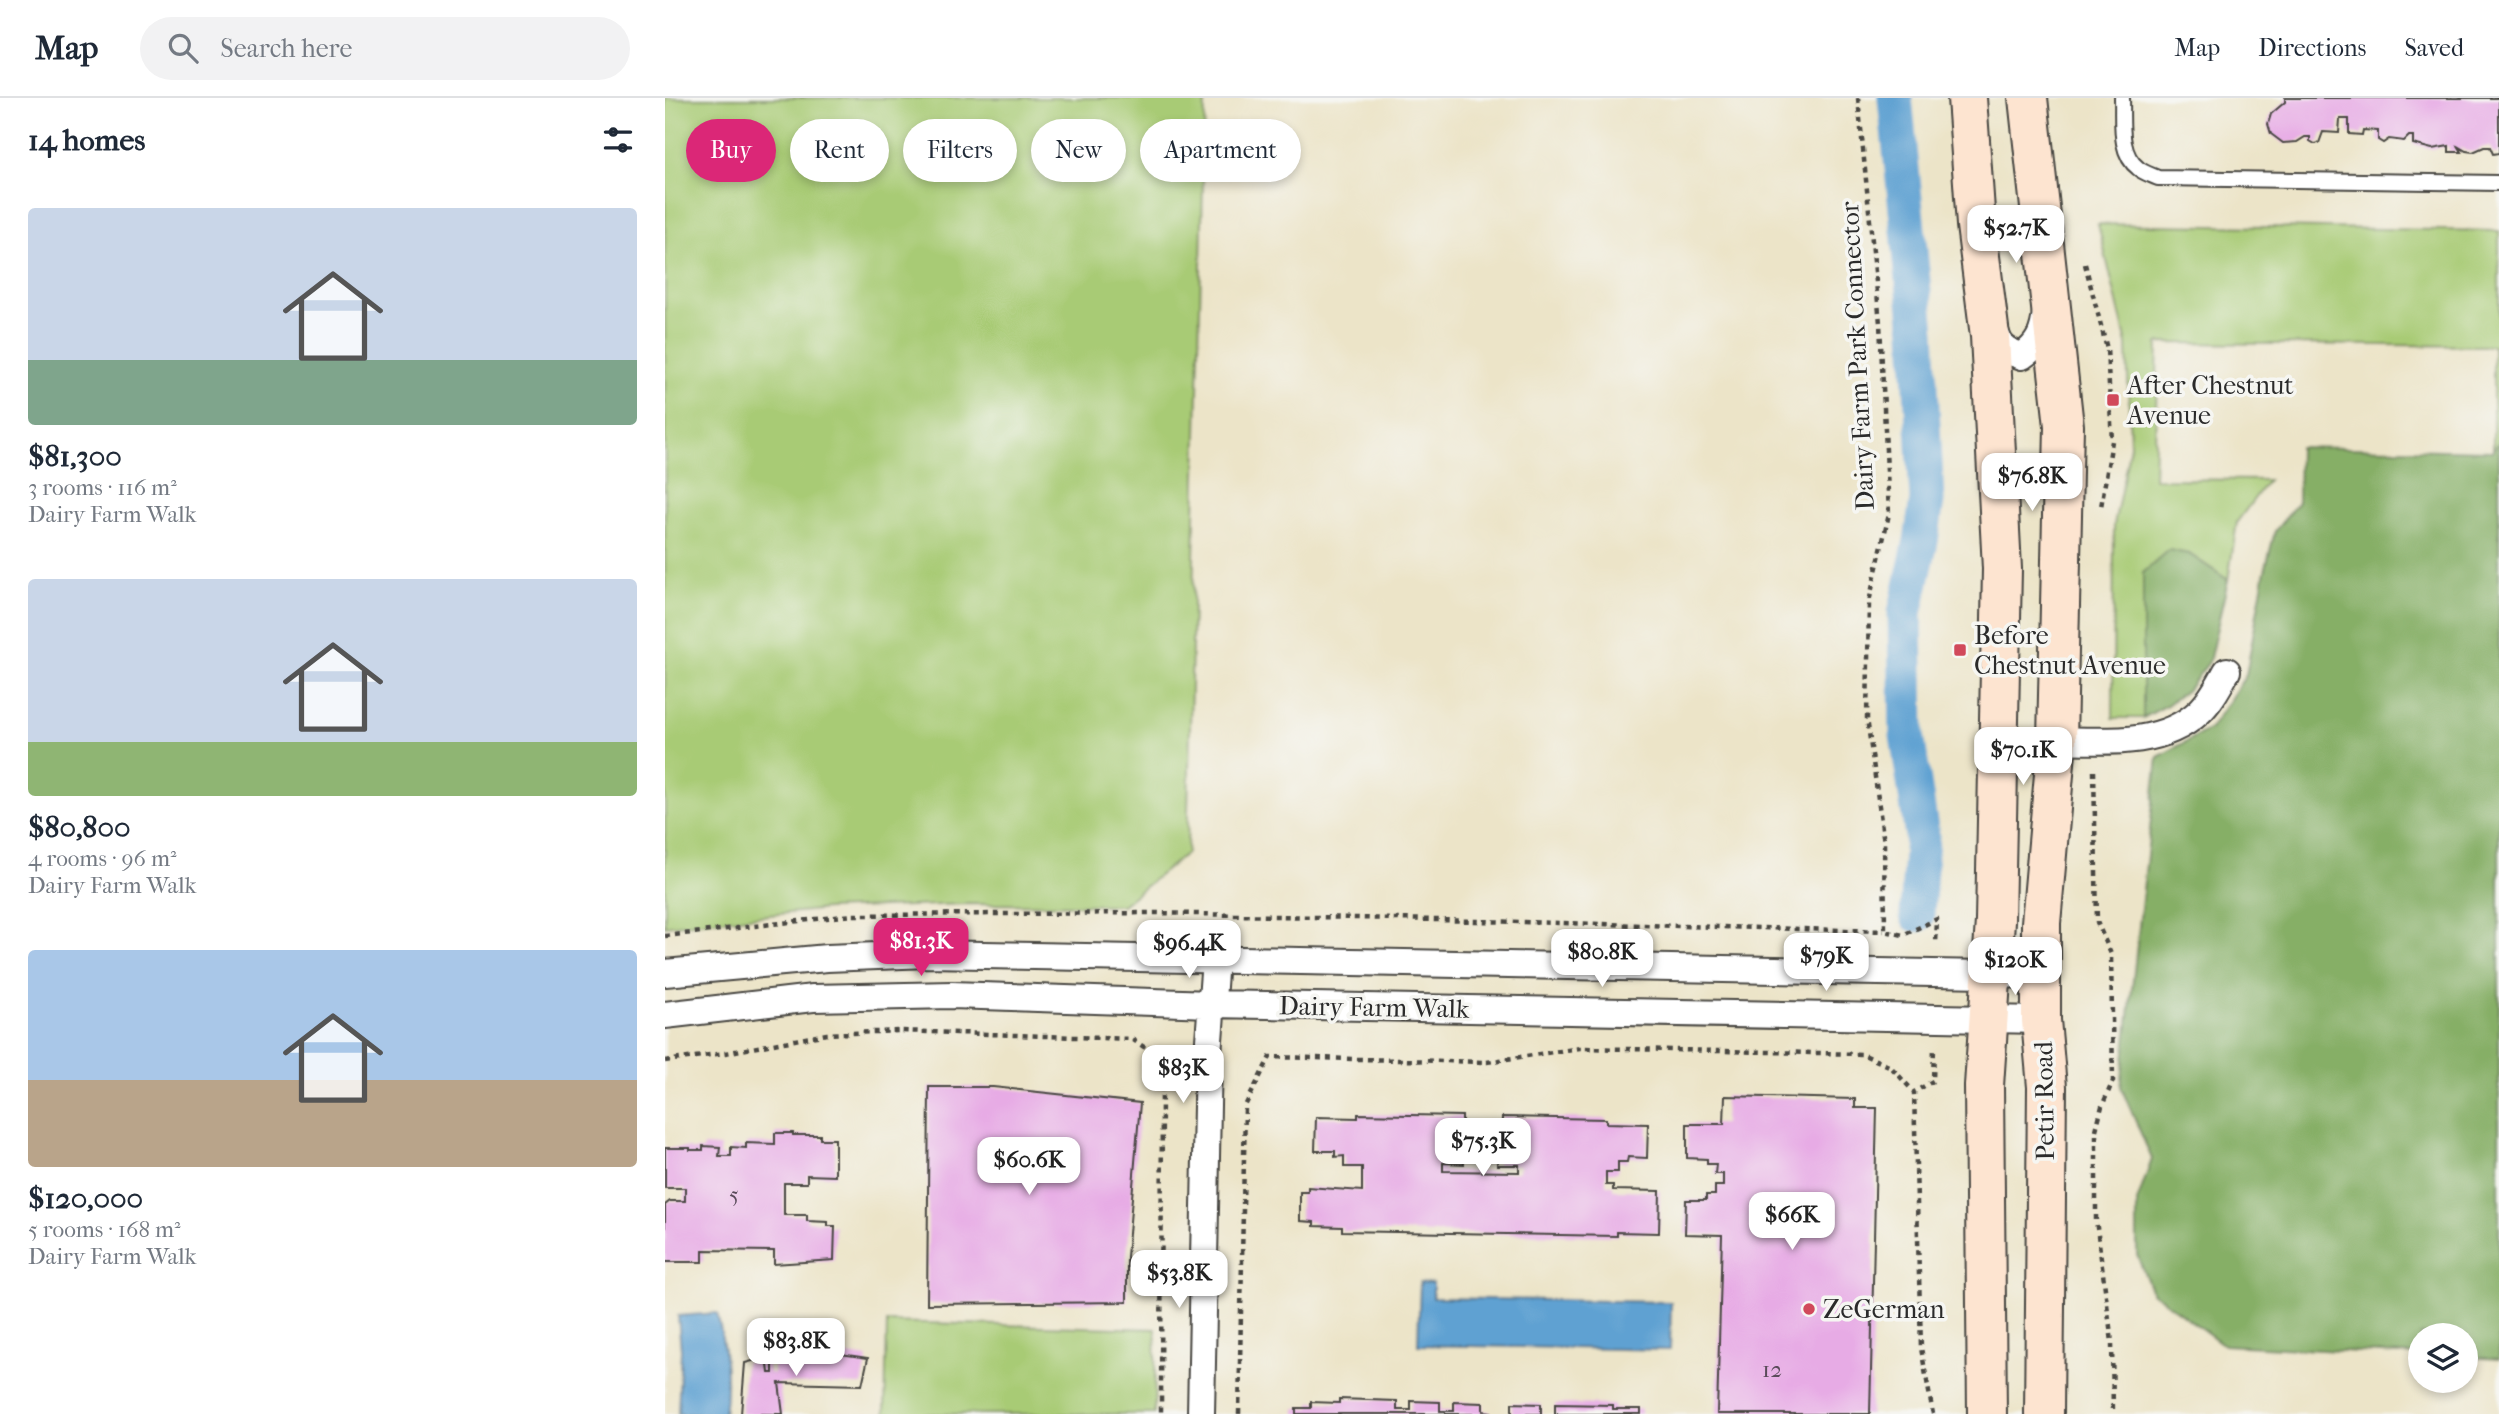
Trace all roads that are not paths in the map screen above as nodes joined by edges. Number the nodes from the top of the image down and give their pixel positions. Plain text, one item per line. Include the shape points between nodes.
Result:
1 (1967, 98) edge
2 (2028, 98) edge
3 (2122, 98) edge
4 (2499, 183) edge
5 (2048, 286) junction
6 (1984, 287) junction
7 (2227, 671) dead end
8 (2057, 740) junction
9 (1215, 959) junction
10 (1991, 972) junction
11 (665, 973) edge
12 (2042, 975) junction
13 (1212, 1004) junction
14 (665, 1014) edge
15 (1988, 1019) junction
16 (2041, 1020) junction
17 (1201, 1414) edge
18 (1987, 1414) edge
19 (2044, 1414) edge

1 - 6 main road, Petir Road
2 - 5 main road, Petir Road
3 - 4 lane via 2127,157 2158,178
5 - 6 street, Petir Road via 2044,330 2034,348 2022,356 2005,351 1997,339
5 - 8 main road, Petir Road via 2063,426
6 - 10 main road, Petir Road via 2002,569
7 - 8 street via 2199,713 2155,736 2126,741
8 - 12 main road, Petir Road via 2041,923
9 - 10 street, Dairy Farm Walk
9 - 11 street, Dairy Farm Walk via 928,954
9 - 13 street
10 - 12 street, Dairy Farm Walk
10 - 15 main road, Petir Road
12 - 16 main road, Petir Road
13 - 14 street, Dairy Farm Walk via 938,995 813,998
13 - 15 street, Dairy Farm Walk
13 - 17 street
15 - 16 street, Dairy Farm Walk
15 - 18 main road, Petir Road via 1984,1086
16 - 19 main road, Petir Road via 2047,1087

